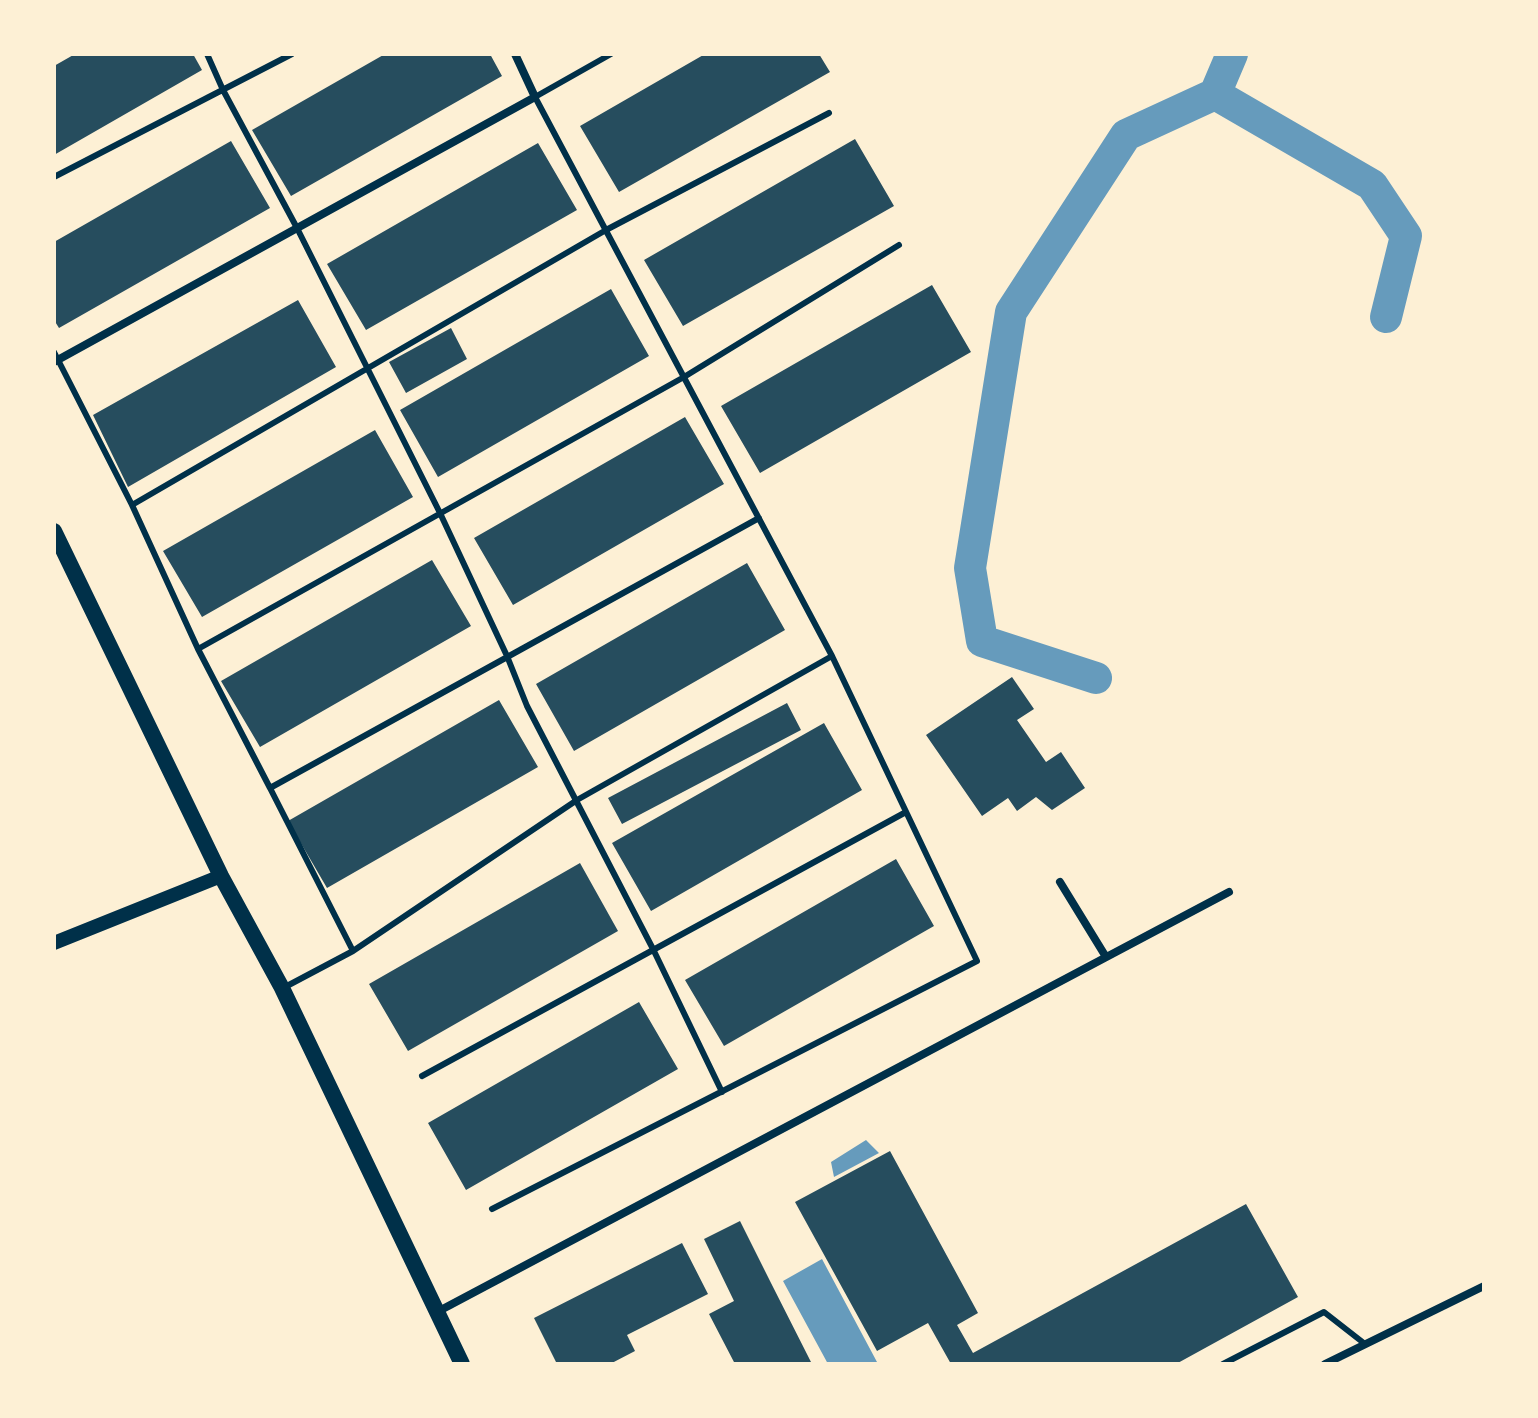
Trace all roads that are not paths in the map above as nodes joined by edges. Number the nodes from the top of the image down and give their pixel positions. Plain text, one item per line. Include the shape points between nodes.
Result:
1 (207, 54) edge
2 (292, 54) edge
3 (515, 54) edge
4 (611, 54) edge
5 (223, 90) junction
6 (535, 97) junction
7 (829, 113) dead end
8 (54, 177) edge
9 (297, 228) junction
10 (606, 230) junction
11 (899, 245) dead end
12 (55, 358) edge
13 (368, 368) junction
14 (684, 377) junction
15 (132, 505) junction
16 (440, 513) junction
17 (759, 518) junction
18 (54, 531) edge
19 (198, 649) junction
20 (507, 656) junction
21 (832, 656) junction
22 (270, 788) junction
23 (577, 800) junction
24 (906, 812) junction
25 (221, 876) junction
26 (1060, 882) dead end
27 (1229, 892) dead end
28 (54, 943) edge
29 (653, 949) junction
30 (353, 951) junction
31 (1106, 957) junction
32 (282, 988) junction
33 (422, 1076) dead end
34 (722, 1092) junction
35 (492, 1209) dead end
36 (1484, 1286) edge
37 (437, 1312) junction
38 (1365, 1344) junction
39 (462, 1364) edge
40 (1223, 1364) edge
41 (1325, 1364) edge

1 - 5 lane
2 - 5 lane
3 - 6 street
4 - 6 lane
5 - 8 lane
5 - 9 lane
6 - 9 street
6 - 10 lane
7 - 10 lane
9 - 12 street
9 - 13 lane
10 - 13 lane
10 - 14 lane
11 - 14 lane
12 - 15 lane
13 - 15 lane
13 - 16 lane
14 - 16 lane
14 - 17 lane
15 - 19 lane
16 - 19 lane
16 - 20 lane
17 - 20 lane
17 - 21 lane
18 - 25 main road
19 - 22 lane
20 - 22 lane
20 - 23 lane
21 - 23 lane
21 - 24 lane
22 - 30 lane
23 - 29 lane
23 - 30 lane
24 - 29 lane
24 - 34 lane via 977,961
25 - 28 street
25 - 32 main road
26 - 31 street
27 - 31 street
29 - 33 lane
29 - 34 lane
30 - 32 lane
31 - 37 street
32 - 37 main road
34 - 35 lane
36 - 38 street
37 - 39 main road
38 - 40 lane via 1324,1312
38 - 41 street

